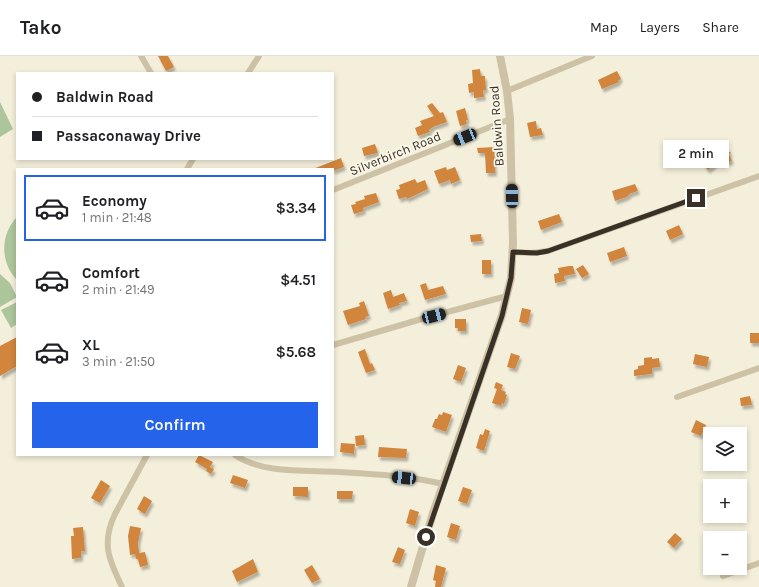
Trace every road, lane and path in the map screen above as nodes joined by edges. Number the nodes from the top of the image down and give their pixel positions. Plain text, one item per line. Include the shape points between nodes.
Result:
1 (141, 56) edge
2 (259, 56) edge
3 (500, 56) edge
4 (592, 56) edge
5 (150, 72) edge
6 (249, 72) edge
7 (507, 91) junction
8 (510, 119) junction
9 (759, 176) edge
10 (334, 190) edge
11 (513, 252) junction
12 (507, 296) junction
13 (334, 346) edge
14 (759, 368) edge
15 (677, 397) dead end
16 (146, 456) edge
17 (237, 456) edge
18 (443, 484) junction
19 (759, 563) edge
20 (723, 576) dead end
21 (122, 587) edge
22 (412, 587) edge

1 - 5 street
2 - 6 street
3 - 7 street, Baldwin Road
4 - 7 street
7 - 8 street, Baldwin Road
8 - 10 street, Silverbirch Road
8 - 11 street, Baldwin Road
9 - 11 street via 548,251
11 - 12 street, Baldwin Road
12 - 13 street
12 - 18 street, Baldwin Road
14 - 15 street
16 - 21 street via 114,514 108,533 108,556
17 - 18 street via 250,464 268,468 359,473
18 - 22 street, Baldwin Road
19 - 20 street

